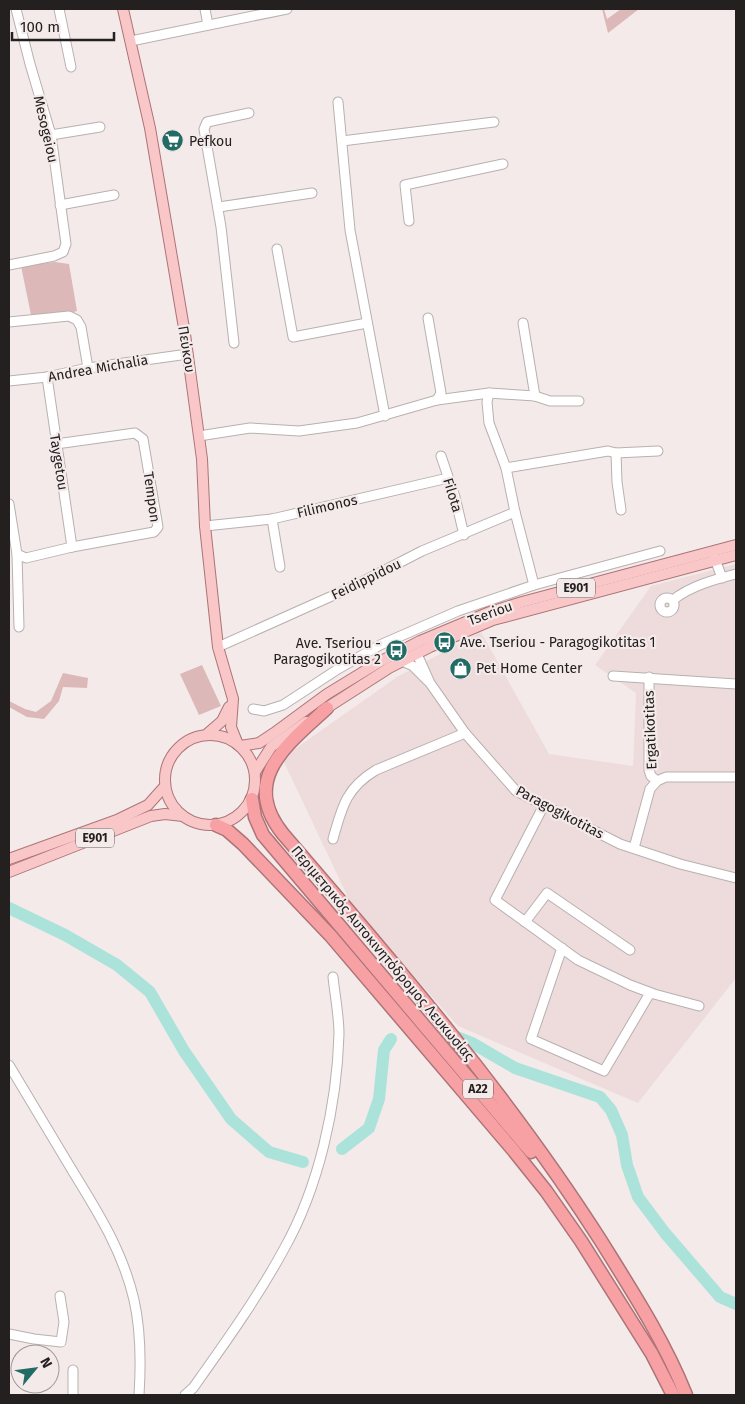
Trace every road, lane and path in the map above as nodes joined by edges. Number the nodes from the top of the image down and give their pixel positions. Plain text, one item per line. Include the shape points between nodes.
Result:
1 (16, 9) edge
2 (59, 9) edge
3 (122, 9) edge
4 (205, 9) edge
5 (286, 9) edge
6 (208, 25) junction
7 (131, 41) junction
8 (71, 67) dead end
9 (338, 102) dead end
10 (249, 113) dead end
11 (494, 122) dead end
12 (100, 127) dead end
13 (51, 135) junction
14 (342, 141) junction
15 (503, 164) dead end
16 (312, 193) dead end
17 (114, 196) dead end
18 (60, 205) junction
19 (218, 207) junction
20 (409, 221) dead end
21 (276, 249) dead end
22 (9, 264) edge
23 (428, 318) dead end
24 (9, 322) edge
25 (368, 323) junction
26 (523, 323) dead end
27 (234, 343) dead end
28 (188, 354) junction
29 (88, 368) junction
30 (47, 377) junction
31 (9, 381) edge
32 (489, 393) junction
33 (535, 396) junction
34 (437, 400) junction
35 (579, 401) dead end
36 (385, 416) junction
37 (199, 436) junction
38 (56, 444) junction
39 (658, 451) dead end
40 (616, 453) junction
41 (441, 456) dead end
42 (506, 468) junction
43 (448, 478) junction
44 (9, 504) edge
45 (621, 510) dead end
46 (515, 512) junction
47 (272, 519) junction
48 (206, 526) junction
49 (464, 535) junction
50 (736, 544) edge
51 (72, 547) junction
52 (660, 551) dead end
53 (17, 554) junction
54 (736, 555) edge
55 (715, 559) junction
56 (280, 567) dead end
57 (736, 574) edge
58 (722, 578) junction
59 (534, 585) junction
60 (673, 600) dead end
61 (19, 627) dead end
62 (218, 647) junction
63 (417, 654) junction
64 (402, 661) junction
65 (613, 676) dead end
66 (649, 677) junction
67 (430, 682) junction
68 (736, 684) edge
69 (231, 691) junction
70 (326, 708) junction
71 (253, 710) dead end
72 (465, 733) junction
73 (207, 734) junction
74 (238, 744) junction
75 (255, 772) junction
76 (736, 777) edge
77 (657, 781) junction
78 (165, 786) junction
79 (252, 799) junction
80 (544, 805) junction
81 (183, 816) junction
82 (216, 825) junction
83 (333, 839) dead end
84 (634, 848) junction
85 (9, 860) edge
86 (9, 872) edge
87 (736, 878) edge
88 (525, 922) junction
89 (562, 948) junction
90 (630, 950) dead end
91 (333, 978) dead end
92 (650, 993) junction
93 (700, 1006) dead end
94 (9, 1065) edge
95 (60, 1296) dead end
96 (9, 1334) edge
97 (73, 1370) dead end
98 (73, 1395) edge
99 (139, 1395) edge
100 (185, 1395) edge
101 (673, 1395) edge
102 (686, 1395) edge

1 - 13 street, Mesogeiou
2 - 8 street
3 - 7 main road, Πεύκου
4 - 6 street
5 - 6 street
6 - 7 street
7 - 28 main road, Πεύκου via 162,192
9 - 14 street
10 - 19 street via 207,122 204,129
11 - 14 street
12 - 13 street
13 - 18 street, Mesogeiou
14 - 25 street via 350,230
15 - 20 street via 405,185
16 - 19 street
17 - 18 street
18 - 22 street, Mesogeiou via 66,244 63,252
19 - 27 street
21 - 25 street via 293,337
23 - 34 street via 442,394
24 - 29 street via 69,316 77,320
25 - 36 street
26 - 33 street
28 - 29 street, Andrea Michalia
28 - 37 main road, Πεύκου
29 - 30 street, Andrea Michalia
30 - 31 street, Andrea Michalia
30 - 38 street, Taygetou
32 - 33 street
32 - 34 street
32 - 42 street via 489,423
33 - 35 street via 550,401
34 - 36 street
36 - 37 street via 299,431 250,428
37 - 48 main road, Πεύκου
38 - 51 street, Taygetou
38 - 51 street, Tempon via 134,433 143,439 158,527 154,532
39 - 40 street
40 - 42 street via 608,451
40 - 45 street
41 - 43 street, Filota
42 - 46 street
43 - 47 street, Filimonos
43 - 49 street, Filota
44 - 53 street
46 - 49 street, Feidippidou
46 - 59 street
47 - 48 street, Filimonos
47 - 56 street
48 - 62 main road, Πεύκου
49 - 62 street, Feidippidou via 422,551 352,587
50 - 74 main road, Tseriou / E901 via 487,613 381,661 327,694 259,743
51 - 53 street, Tempon via 26,558
52 - 59 street
53 - 61 street
54 - 55 main road, Tseriou / E901
55 - 58 street
55 - 63 main road, Tseriou / E901 via 493,620
57 - 58 street
58 - 60 street
59 - 71 street via 458,611 380,645 284,706
62 - 69 main road, Πεύκου
63 - 64 main road, Tseriou / E901
63 - 67 street, Paragogikotitas
64 - 67 street
64 - 70 main road, Tseriou / E901
65 - 66 street, Ergatikotitas
66 - 68 street, Ergatikotitas
66 - 77 street, Ergatikotitas via 649,770
67 - 72 street, Paragogikotitas
69 - 73 main road, Πεύκου via 225,718
69 - 74 main road, Πεύκου via 231,727
70 - 75 main road, Tseriou / E901 via 271,747
70 - 102 highway via 280,753 270,771 266,796 276,826 411,984 504,1101 574,1199 652,1322
72 - 80 street, Paragogikotitas via 516,791
72 - 83 street via 365,777 352,788 343,805
73 - 74 main road via 222,736
73 - 78 main road via 191,738 178,747 170,758
74 - 75 main road via 248,754
75 - 79 main road
76 - 77 street via 666,777
77 - 84 street via 650,789
78 - 81 main road via 170,800
78 - 85 main road, E901 via 148,805
79 - 82 main road via 243,812
79 - 102 highway, Περιμετρικός Αυτοκινητόδρομος Λευκωσίας / A22 via 254,817 263,835 522,1141 566,1200 646,1322
80 - 84 street, Paragogikotitas
80 - 88 street via 495,900
81 - 82 main road via 202,825
81 - 86 main road, E901 via 151,816
82 - 101 highway, Περιμετρικός Αυτοκινητόδρομος Λευκωσίας / A22 via 243,844 330,935 514,1151 586,1248 652,1354
84 - 87 street, Paragogikotitas
88 - 89 street
88 - 90 street via 546,892
89 - 92 street via 578,960
89 - 92 street via 532,1038 604,1071
91 - 100 street via 339,1033 333,1089 324,1143 307,1199 285,1248 249,1307 194,1388
92 - 93 street
94 - 99 street via 112,1236 122,1261 137,1324
95 - 96 street via 64,1322 61,1342
97 - 98 street

